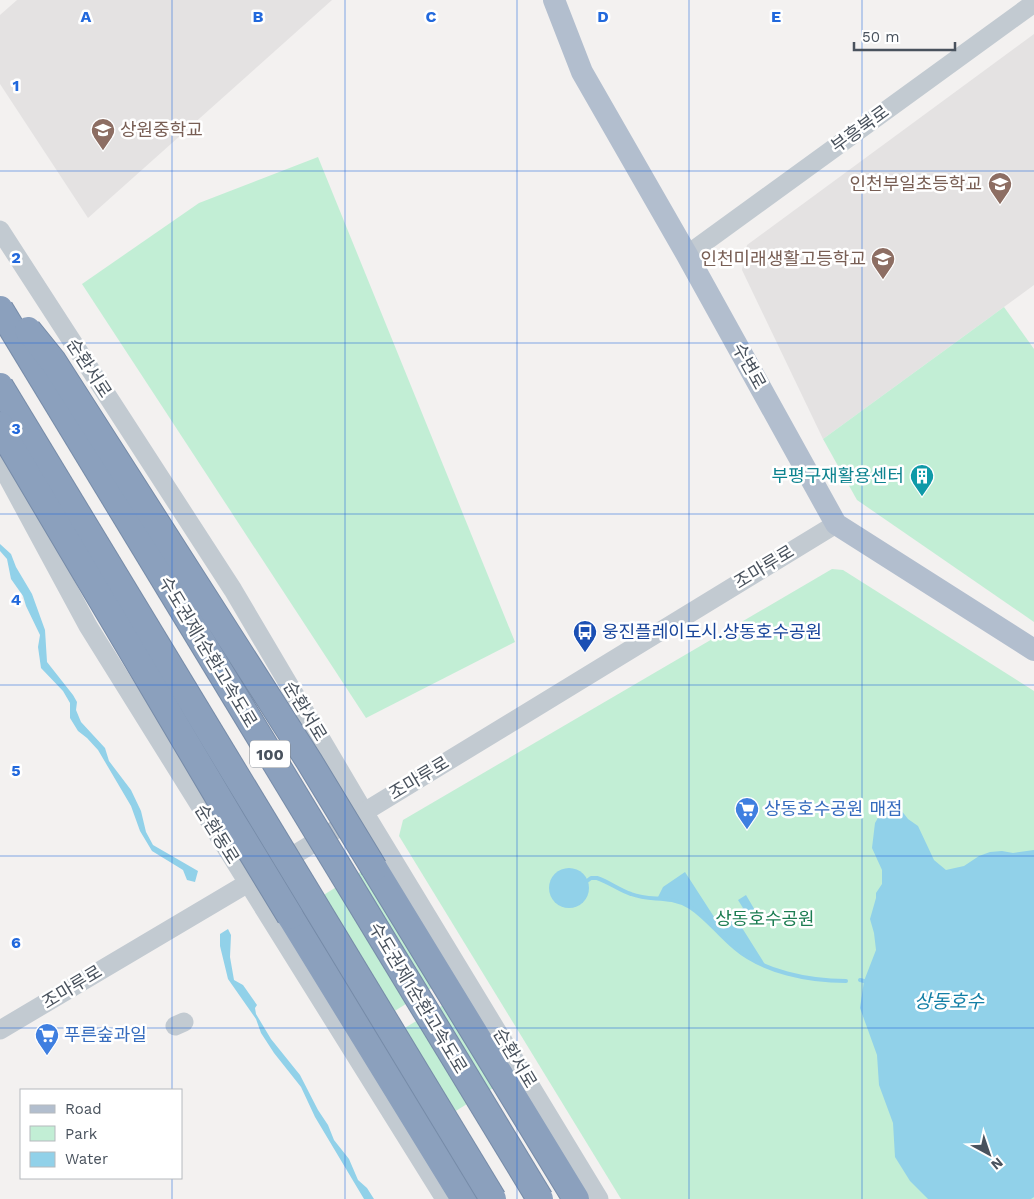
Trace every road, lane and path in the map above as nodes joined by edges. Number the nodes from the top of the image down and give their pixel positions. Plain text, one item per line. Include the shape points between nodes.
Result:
1 (554, 0) edge
2 (1034, 3) edge
3 (0, 230) edge
4 (687, 254) junction
5 (0, 297) edge
6 (0, 309) edge
7 (0, 386) edge
8 (0, 425) edge
9 (0, 462) edge
10 (836, 524) junction
11 (1034, 650) edge
12 (364, 812) junction
13 (248, 883) junction
14 (0, 1030) edge
15 (445, 1199) edge
16 (464, 1199) edge
17 (493, 1199) edge
18 (540, 1199) edge
19 (576, 1199) edge
20 (599, 1199) edge

1 - 4 main road, 수변로 via 582,72
2 - 4 street, 부흥북로
3 - 12 street, 순환서로 via 233,590
4 - 10 main road, 수변로
5 - 19 highway, bridge via 53,361 309,761
6 - 18 highway, 수도권제1순환고속도로 / 100, bridge
7 - 17 highway, 100, bridge
8 - 16 highway, bridge via 233,822
9 - 13 street, 순환동로 via 88,626
10 - 11 main road, 수변로
10 - 12 street, 조마루로
12 - 13 street, 조마루로
12 - 20 street, 순환서로
13 - 14 street, 조마루로
13 - 15 street, 순환동로

